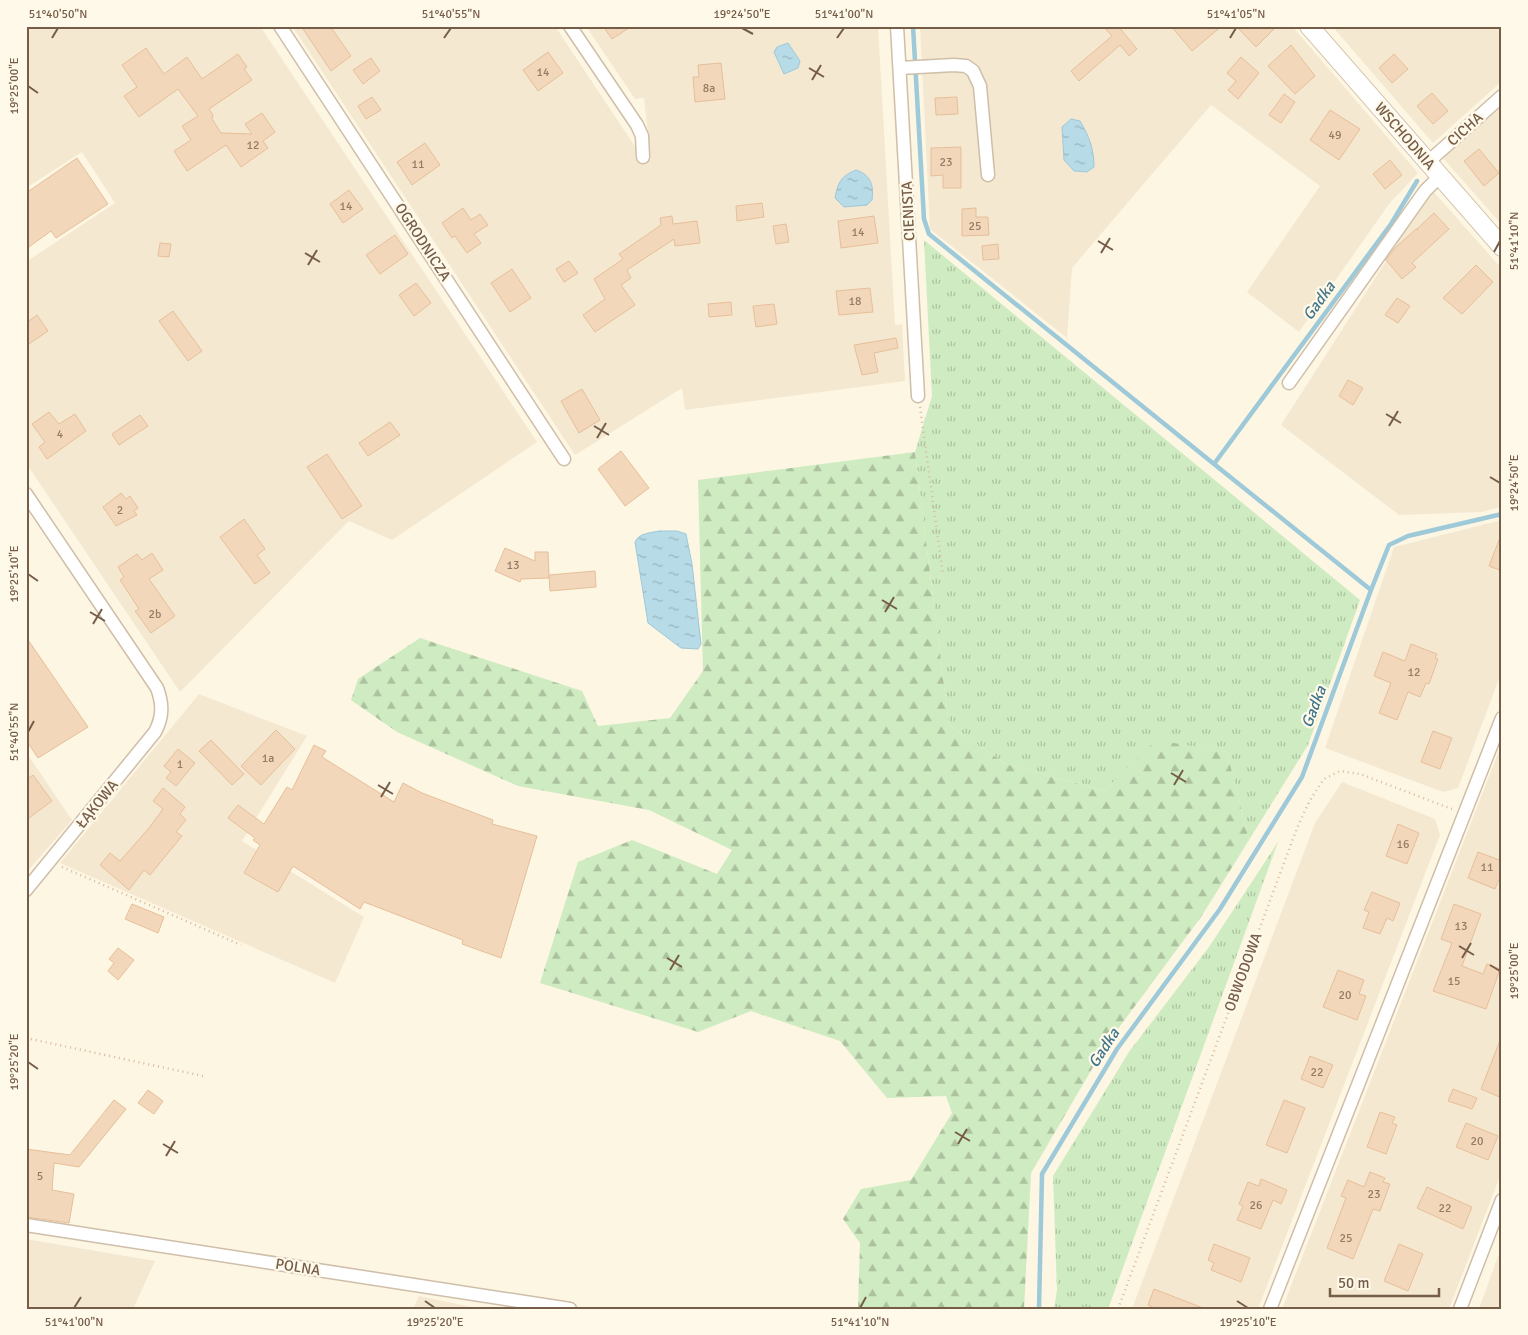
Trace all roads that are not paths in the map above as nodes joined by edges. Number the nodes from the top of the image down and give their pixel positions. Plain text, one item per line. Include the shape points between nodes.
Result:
1 (280, 26) edge
2 (570, 26) edge
3 (897, 26) edge
4 (1309, 26) edge
5 (900, 68) junction
6 (1502, 96) edge
7 (643, 157) dead end
8 (1428, 162) junction
9 (988, 175) dead end
10 (1440, 176) junction
11 (1502, 246) edge
12 (1289, 382) dead end
13 (918, 396) road end
14 (564, 459) dead end
15 (26, 494) edge
16 (1502, 718) edge
17 (26, 890) edge
18 (1502, 1200) edge
19 (26, 1225) edge
20 (570, 1309) edge
21 (1270, 1309) edge
22 (1460, 1309) edge

1 - 14 street, OGRODNICZA
2 - 7 street via 637,125 642,136
3 - 5 street, CIENISTA
4 - 8 street, WSCHODNIA
5 - 9 street via 954,64 973,71 980,86
5 - 13 street, CIENISTA
6 - 8 street, CICHA
8 - 10 street, WSCHODNIA
10 - 11 street, WSCHODNIA
10 - 12 street via 1425,191
15 - 17 street, ŁĄKOWA via 157,688 162,715 155,732
16 - 21 street
18 - 22 street
19 - 20 street, POLNA

